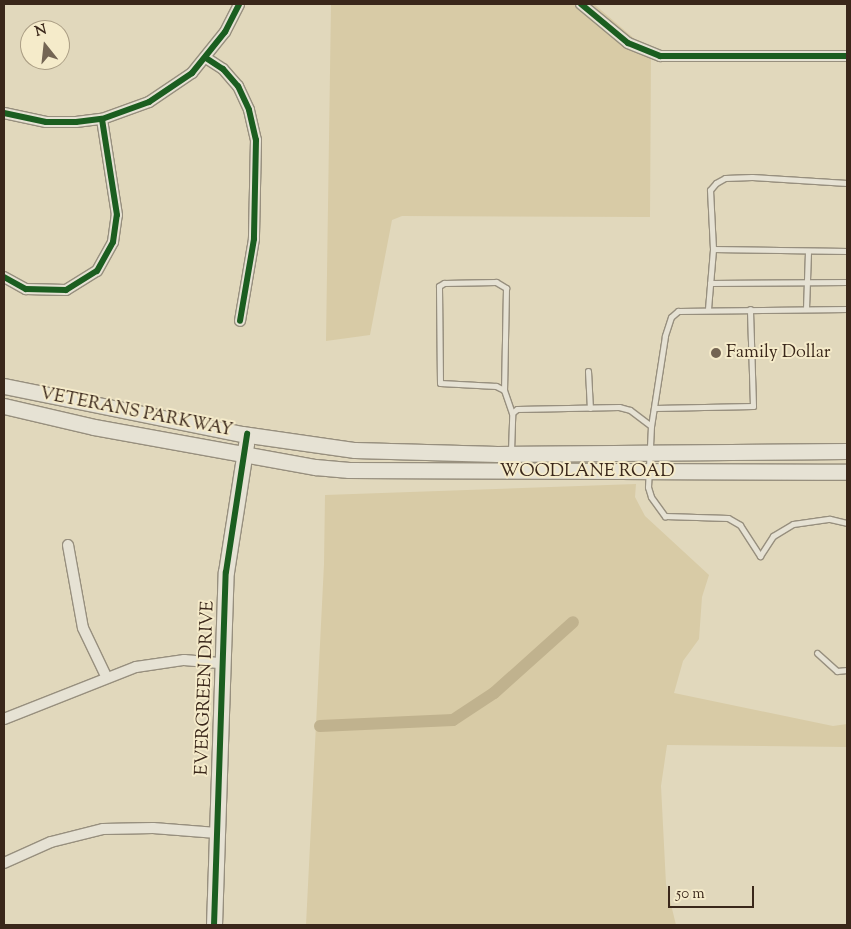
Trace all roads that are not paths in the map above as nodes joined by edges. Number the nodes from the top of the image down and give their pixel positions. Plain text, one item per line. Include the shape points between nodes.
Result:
1 (239, 4) edge
2 (581, 4) edge
3 (847, 56) edge
4 (206, 58) junction
5 (4, 113) edge
6 (102, 119) junction
7 (847, 183) edge
8 (713, 249) junction
9 (808, 250) junction
10 (847, 251) edge
11 (4, 276) edge
12 (806, 282) junction
13 (847, 282) edge
14 (710, 283) junction
15 (708, 309) junction
16 (750, 309) junction
17 (806, 309) junction
18 (847, 309) edge
19 (240, 321) dead end
20 (588, 370) dead end
21 (4, 386) edge
22 (504, 390) junction
23 (4, 406) edge
24 (590, 408) junction
25 (655, 408) junction
26 (512, 413) junction
27 (651, 426) junction
28 (247, 434) junction
29 (328, 447) joint
30 (847, 451) edge
31 (650, 452) junction
32 (244, 453) junction
33 (511, 454) junction
34 (327, 468) joint
35 (847, 472) edge
36 (650, 473) junction
37 (847, 523) edge
38 (68, 545) dead end
39 (817, 652) dead end
40 (222, 663) junction
41 (847, 670) edge
42 (106, 676) junction
43 (4, 719) edge
44 (217, 833) junction
45 (4, 863) edge
46 (214, 925) edge

1 - 4 street via 225,32
2 - 3 street via 628,43 660,56
4 - 6 street via 164,94
4 - 19 street via 223,69 238,86 249,110 256,140 254,239
5 - 6 street via 46,122
6 - 11 street via 117,215 113,242 97,271 66,290 26,289
7 - 8 lane via 818,183 788,177 725,178 710,190
8 - 9 lane
8 - 14 lane
9 - 10 lane
9 - 12 lane
12 - 13 lane
12 - 14 lane
12 - 17 lane
14 - 15 lane
15 - 16 lane
15 - 25 lane via 678,311 672,317 665,336
16 - 17 lane
16 - 25 lane via 753,406
17 - 18 lane
20 - 24 lane
21 - 28 main road, VETERANS PARKWAY
22 - 22 lane via 502,387 440,383 439,286 496,282 506,288
22 - 26 lane
23 - 32 main road, VETERANS PARKWAY via 94,427
24 - 26 lane via 517,409
24 - 27 lane via 630,410
25 - 27 lane
26 - 33 lane
27 - 31 lane
28 - 29 main road, VETERANS PARKWAY
28 - 32 main road, EVERGREEN DRIVE
29 - 33 main road, WOODLANE ROAD via 392,452
30 - 31 main road, WOODLANE ROAD
31 - 33 main road, WOODLANE ROAD
31 - 36 lane
32 - 34 main road, VETERANS PARKWAY
32 - 40 main road, EVERGREEN DRIVE via 226,572
34 - 36 main road, WOODLANE ROAD via 414,472
35 - 36 main road, WOODLANE ROAD
36 - 37 lane via 648,487 651,497 665,516 728,518 740,525 760,556 773,536 793,524 830,519
38 - 42 street via 83,628
39 - 41 lane via 837,671
40 - 42 street via 170,662
40 - 44 main road, EVERGREEN DRIVE
42 - 43 street
44 - 45 street via 152,828 103,829 51,842
44 - 46 main road, EVERGREEN DRIVE

